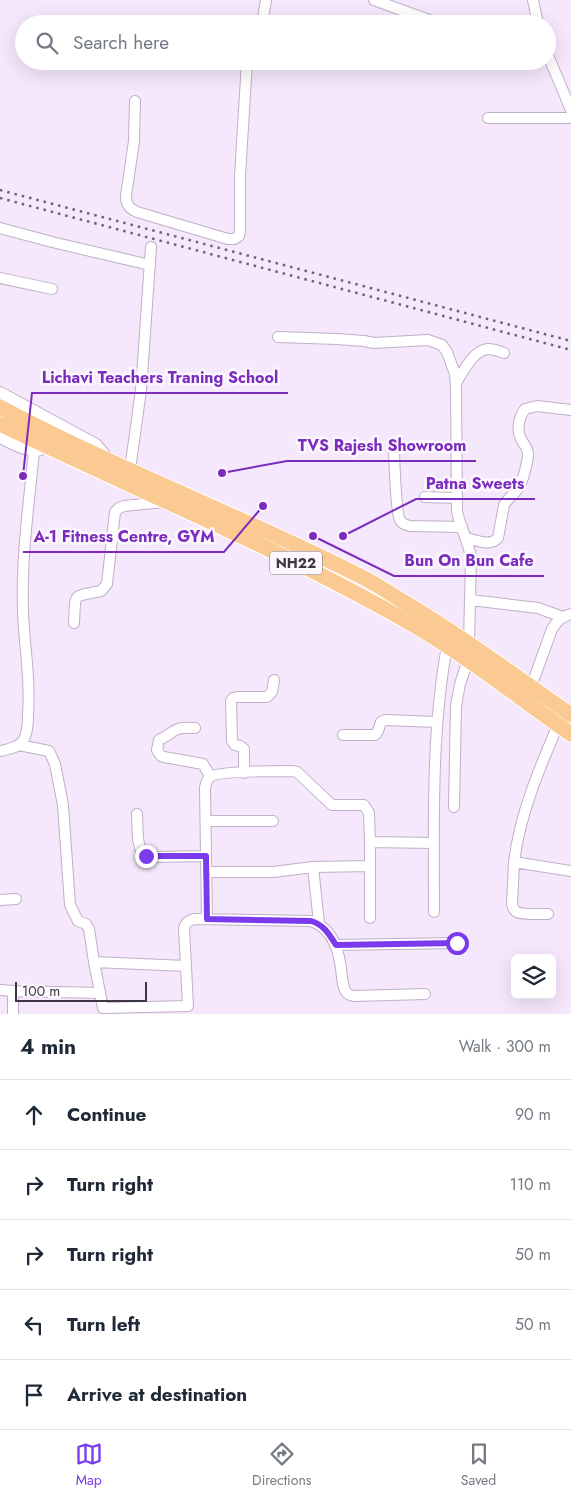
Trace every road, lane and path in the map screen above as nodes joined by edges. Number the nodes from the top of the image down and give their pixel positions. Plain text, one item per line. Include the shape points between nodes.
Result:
1 (266, 0) edge
2 (374, 0) edge
3 (533, 0) edge
4 (264, 15) edge
5 (415, 15) edge
6 (536, 15) edge
7 (246, 70) edge
8 (556, 70) edge
9 (568, 95) edge
10 (135, 101) dead end
11 (571, 110) edge
12 (488, 118) dead end
13 (571, 118) edge
14 (0, 228) edge
15 (151, 247) dead end
16 (150, 265) junction
17 (0, 278) edge
18 (52, 289) dead end
19 (278, 337) dead end
20 (504, 353) dead end
21 (456, 383) junction
22 (0, 392) edge
23 (0, 407) edge
24 (571, 410) edge
25 (0, 424) edge
26 (0, 438) edge
27 (394, 444) dead end
28 (42, 450) junction
29 (112, 462) junction
30 (130, 470) junction
31 (425, 497) dead end
32 (457, 498) junction
33 (164, 502) junction
34 (462, 527) junction
35 (466, 538) junction
36 (471, 600) junction
37 (567, 615) edge
38 (74, 624) dead end
39 (469, 643) junction
40 (447, 646) junction
41 (468, 660) junction
42 (274, 680) dead end
43 (531, 687) junction
44 (571, 715) edge
45 (437, 722) junction
46 (558, 725) junction
47 (195, 728) dead end
48 (571, 734) edge
49 (343, 735) dead end
50 (20, 745) junction
51 (0, 751) edge
52 (244, 773) junction
53 (210, 776) junction
54 (454, 807) dead end
55 (137, 814) dead end
56 (206, 820) junction
57 (273, 821) dead end
58 (370, 842) junction
59 (434, 843) junction
60 (206, 856) junction
61 (514, 862) junction
62 (370, 866) junction
63 (312, 868) junction
64 (571, 871) edge
65 (206, 872) junction
66 (16, 899) dead end
67 (0, 900) edge
68 (434, 912) dead end
69 (548, 914) dead end
70 (370, 918) dead end
71 (207, 919) junction
72 (319, 924) junction
73 (457, 943) dead end
74 (336, 945) junction
75 (94, 962) junction
76 (186, 966) junction
77 (0, 990) edge
78 (13, 990) junction
79 (100, 993) junction
80 (425, 994) dead end
81 (188, 1010) edge
82 (104, 1011) edge
83 (13, 1014) edge

1 - 4 street
2 - 5 street
3 - 6 street
7 - 10 street via 240,231 234,239 129,208 126,196 134,141
8 - 9 street
9 - 11 street
12 - 13 street
14 - 16 street
15 - 16 street
16 - 30 street via 141,390
17 - 18 street
19 - 21 street via 374,343 428,340 442,345 447,352
20 - 21 street via 488,349 479,352
21 - 32 street
22 - 29 street via 96,444
23 - 29 highway, NH22
24 - 35 street via 537,406 521,413 518,432 528,460 520,486 504,505 498,538 490,543
25 - 28 highway, NH22
26 - 28 street via 24,449
27 - 34 street via 400,520 410,526
28 - 33 highway, NH22
28 - 50 street via 24,544 23,613 30,688 27,727
29 - 30 highway, NH22
30 - 39 highway, NH22 via 358,575
31 - 32 street
32 - 34 street
33 - 38 street via 124,506 115,512 107,584 101,591 78,596
33 - 40 highway, NH22 via 302,565
34 - 35 street
35 - 36 street via 471,562
36 - 37 street
36 - 39 street
37 - 43 street via 552,629
39 - 43 highway, NH22
40 - 41 highway, NH22
40 - 45 street
41 - 46 highway, NH22
41 - 54 street via 456,706
42 - 52 street via 272,692 267,697 237,697 231,701 232,741 244,749
43 - 44 highway, NH22
45 - 49 street via 385,720 375,735
45 - 59 street
46 - 48 highway, NH22
46 - 61 street via 522,820
47 - 53 street via 177,728 159,740 157,750 164,757 203,764
50 - 51 street
50 - 75 street via 49,751 54,764 64,816 70,905 78,921 88,926
52 - 53 street
52 - 58 street via 298,772 332,805 364,805 369,813
53 - 56 street via 205,788
55 - 60 street via 143,854 152,857
56 - 57 street
56 - 60 street
58 - 59 street
58 - 62 street
59 - 68 street
60 - 65 street
61 - 64 street
61 - 69 street via 512,904 516,912
62 - 63 street
62 - 70 street
63 - 65 street via 273,872
63 - 72 street
65 - 71 street
66 - 67 street
71 - 72 street via 292,920
71 - 76 street via 186,923
72 - 74 street
73 - 74 street
74 - 80 street via 347,994
75 - 76 street
75 - 79 street
76 - 81 street
77 - 78 street
78 - 79 street
78 - 83 street
79 - 82 street
81 - 82 street

